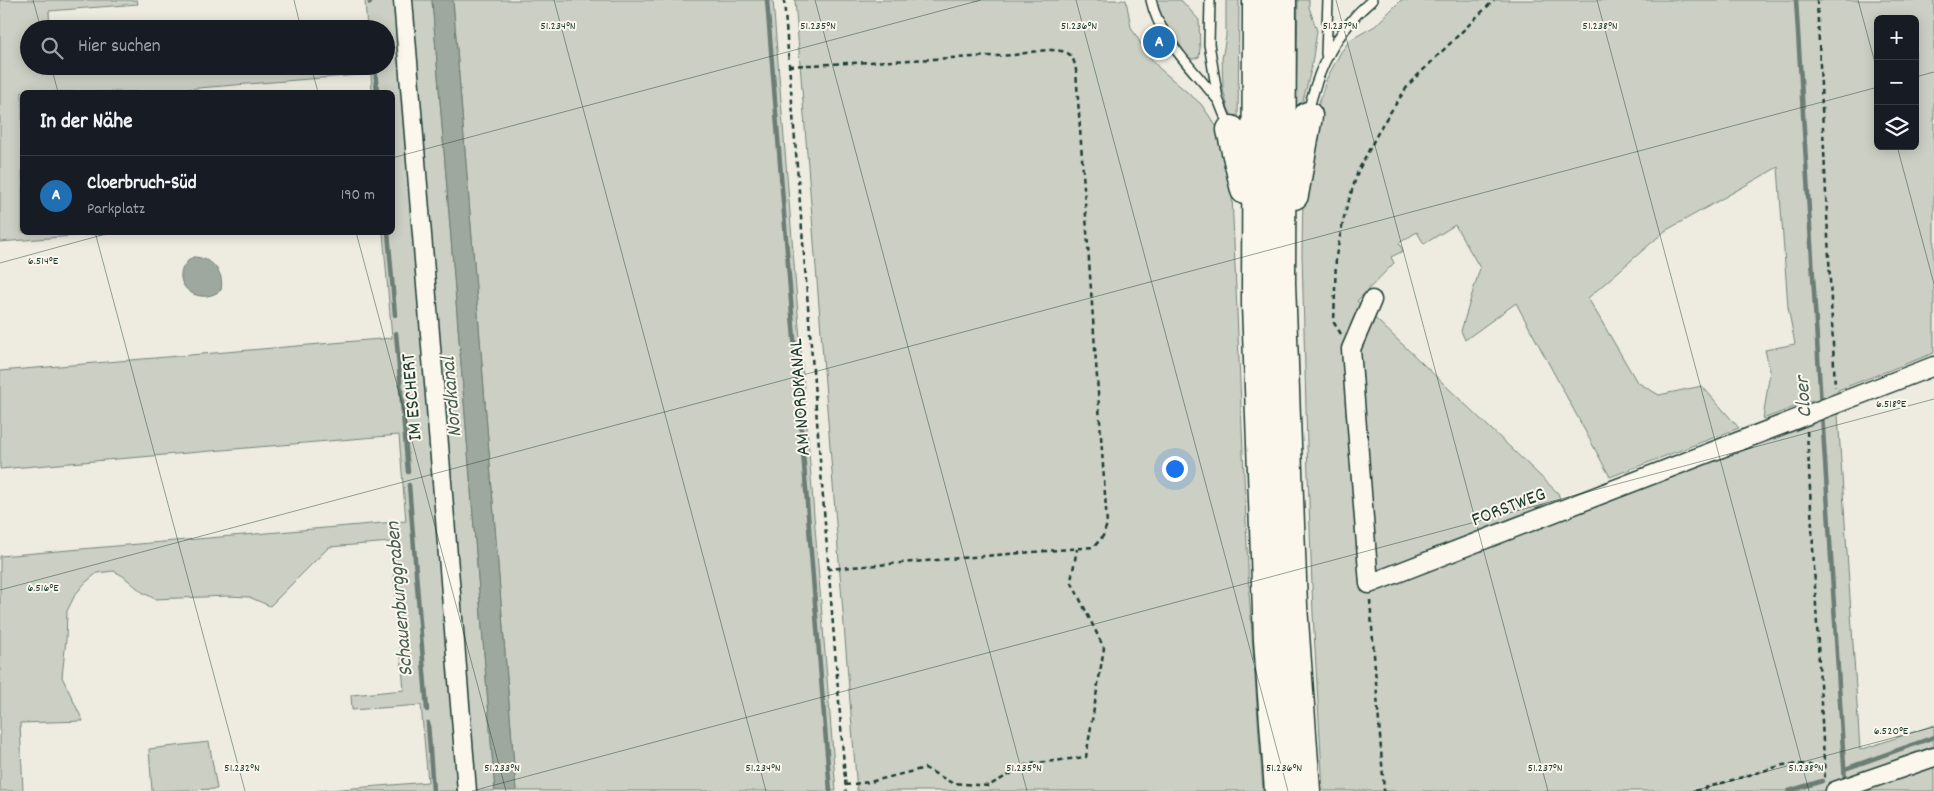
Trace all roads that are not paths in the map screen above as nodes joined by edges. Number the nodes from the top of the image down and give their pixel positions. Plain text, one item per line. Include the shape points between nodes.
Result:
1 (403, 0) edge
2 (1151, 0) edge
3 (1210, 0) edge
4 (1256, 0) edge
5 (1282, 0) edge
6 (1328, 0) edge
7 (1372, 0) edge
8 (1326, 54) junction
9 (1218, 99) junction
10 (1308, 116) joint
11 (1231, 130) joint
12 (1281, 283) junction
13 (1372, 300) dead end
14 (1256, 304) junction
15 (1934, 366) edge
16 (1934, 756) edge
17 (1830, 786) edge
18 (467, 791) edge
19 (1279, 791) edge
20 (1306, 791) edge

1 - 18 street, IM ESCHERT
2 - 9 lane via 1164,32
3 - 9 lane via 1209,44
4 - 14 highway
5 - 12 highway
6 - 8 lane
7 - 8 lane via 1353,18
8 - 10 lane
9 - 11 lane
10 - 12 highway
11 - 14 highway via 1247,203
12 - 20 highway via 1293,606
13 - 15 street, FORSTWEG via 1351,349 1369,584
14 - 19 highway via 1268,640
16 - 17 street via 1860,783

